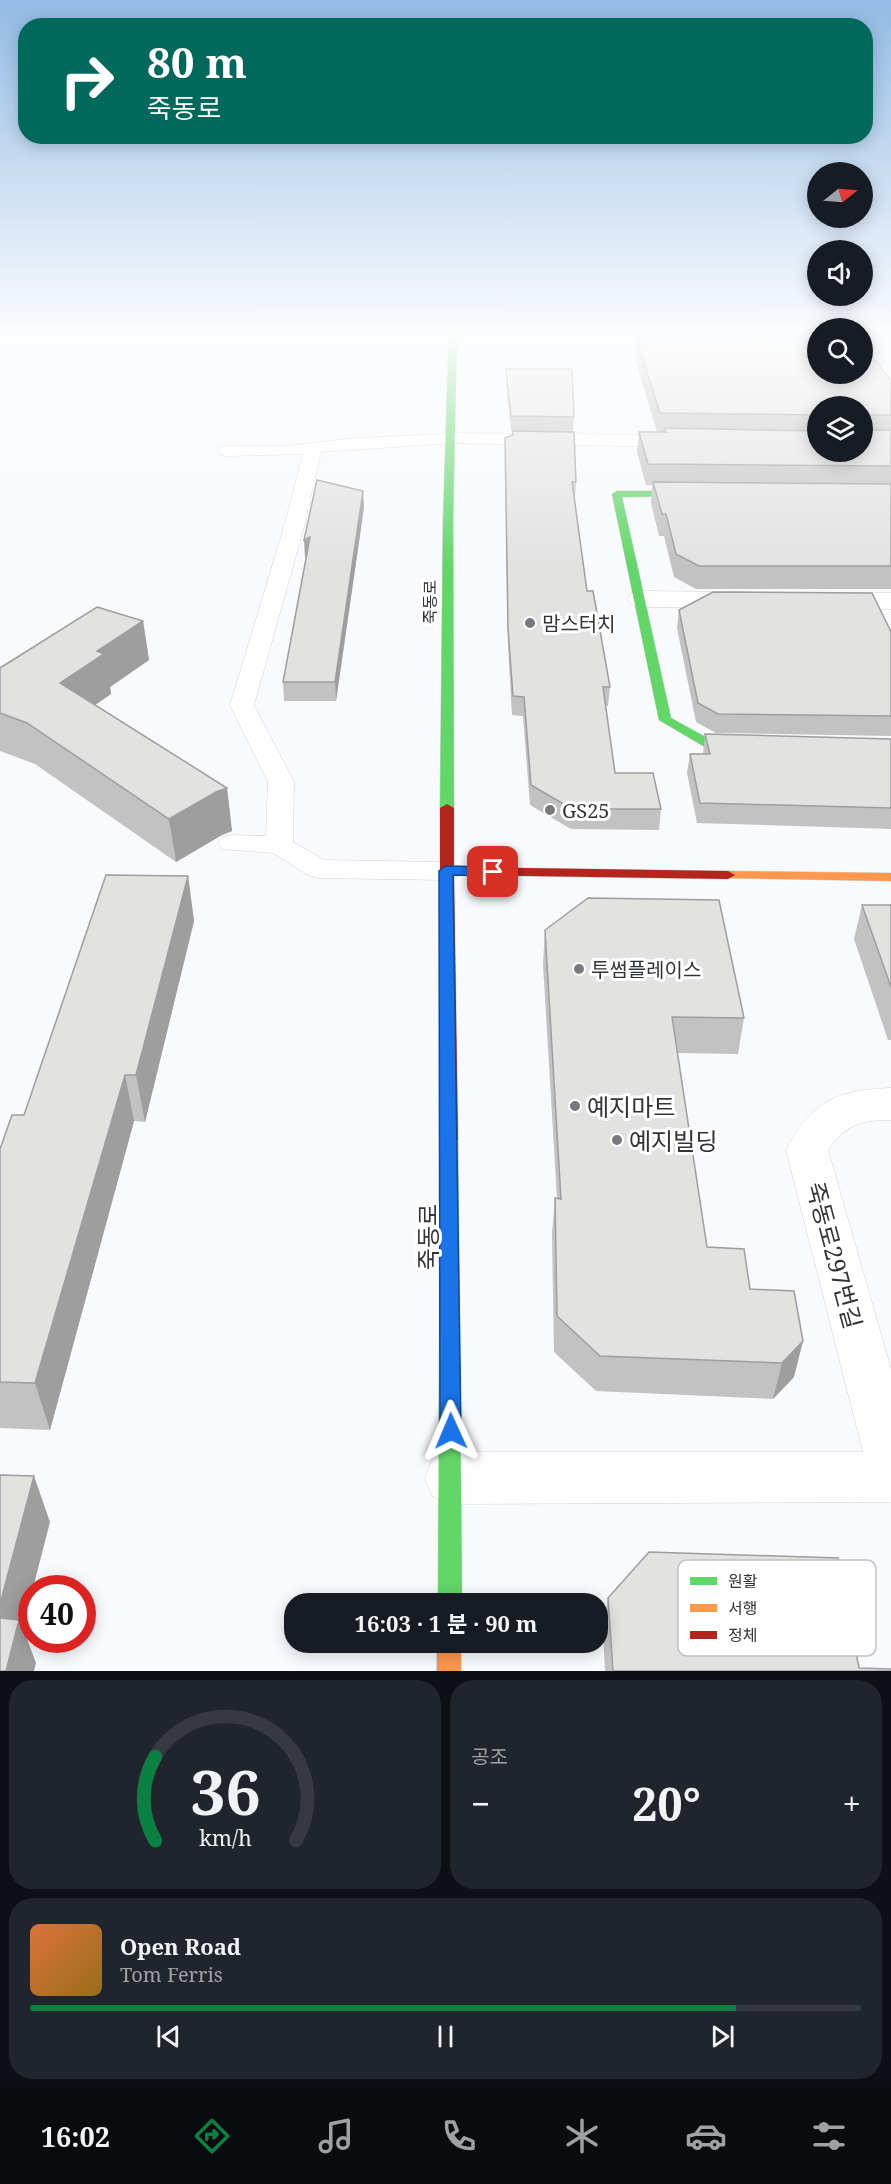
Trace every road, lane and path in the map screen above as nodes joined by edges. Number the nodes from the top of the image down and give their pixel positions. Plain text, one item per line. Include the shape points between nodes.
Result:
1 (449, 411) edge
2 (448, 439) junction
3 (698, 441) edge
4 (313, 448) junction
5 (227, 451) dead end
6 (712, 495) edge
7 (640, 599) junction
8 (771, 600) edge
9 (807, 600) edge
10 (891, 601) edge
11 (766, 745) edge
12 (232, 843) dead end
13 (279, 845) junction
14 (446, 871) junction
15 (891, 877) edge
16 (891, 1104) edge
17 (891, 1460) edge
18 (891, 1477) edge
19 (451, 1478) junction
20 (450, 1593) edge
21 (449, 1653) edge
22 (449, 1671) edge

1 - 2 street, 죽동로
2 - 3 street
2 - 4 lane
2 - 14 street, 죽동로
4 - 5 lane
4 - 13 lane via 242,705 281,782
6 - 7 street via 616,494
7 - 8 street
7 - 11 street via 665,720 709,744
9 - 10 street
12 - 13 lane
13 - 14 lane via 318,869
14 - 15 street
14 - 19 street, 죽동로
16 - 17 street, 죽동로297번길 via 852,1107 840,1113 816,1130 807,1150
18 - 19 street
19 - 20 street, 죽동로
21 - 22 street

